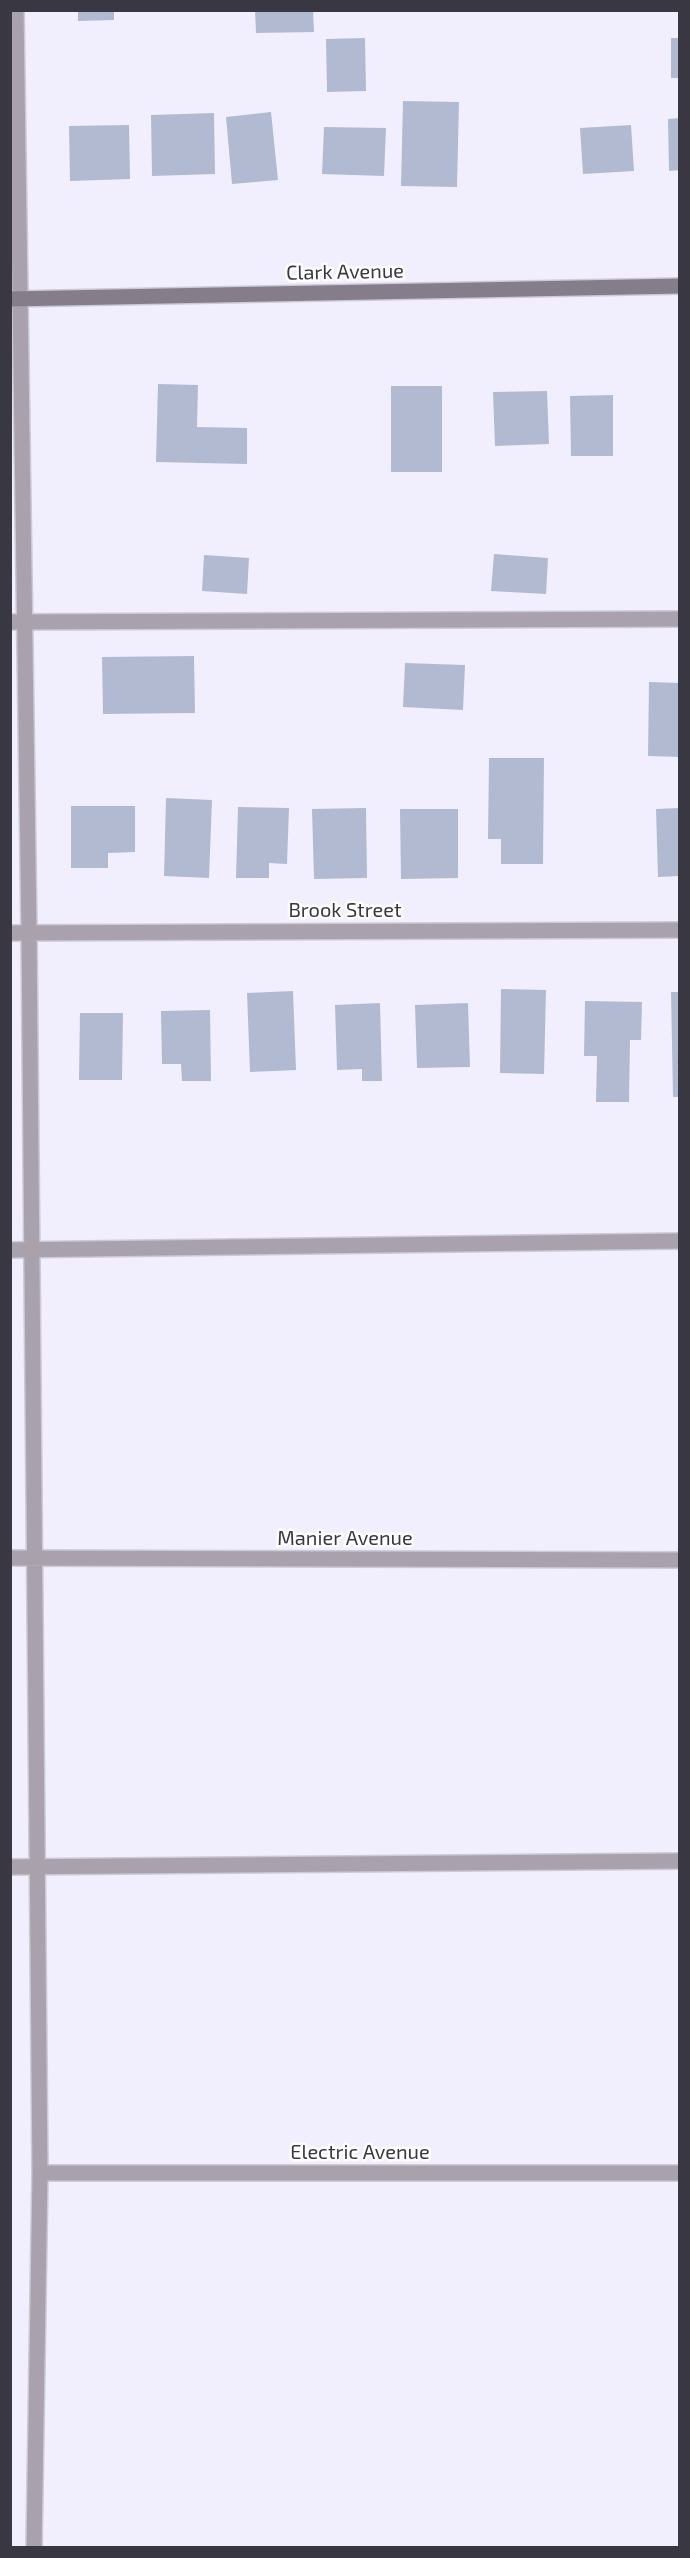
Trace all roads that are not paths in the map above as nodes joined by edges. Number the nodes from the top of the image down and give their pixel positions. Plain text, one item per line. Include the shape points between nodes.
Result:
1 (16, 10) edge
2 (680, 286) edge
3 (15, 299) edge
4 (680, 619) edge
5 (17, 622) edge
6 (680, 930) edge
7 (29, 932) junction
8 (10, 933) edge
9 (680, 1241) edge
10 (10, 1250) edge
11 (32, 1250) junction
12 (10, 1558) edge
13 (34, 1558) junction
14 (680, 1560) edge
15 (680, 1861) edge
16 (10, 1867) edge
17 (37, 1868) junction
18 (40, 2173) junction
19 (680, 2173) edge
20 (34, 2547) edge

1 - 3 street
2 - 3 street, Clark Avenue
3 - 5 street
4 - 5 street
5 - 7 street
6 - 7 street, Brook Street
7 - 8 street, Brook Street
7 - 11 street
9 - 11 street
10 - 11 street
11 - 13 street
12 - 13 street, Manier Avenue
13 - 14 street, Manier Avenue
13 - 17 street
15 - 17 street
16 - 17 street
17 - 18 street
18 - 19 street, Electric Avenue
18 - 20 street

